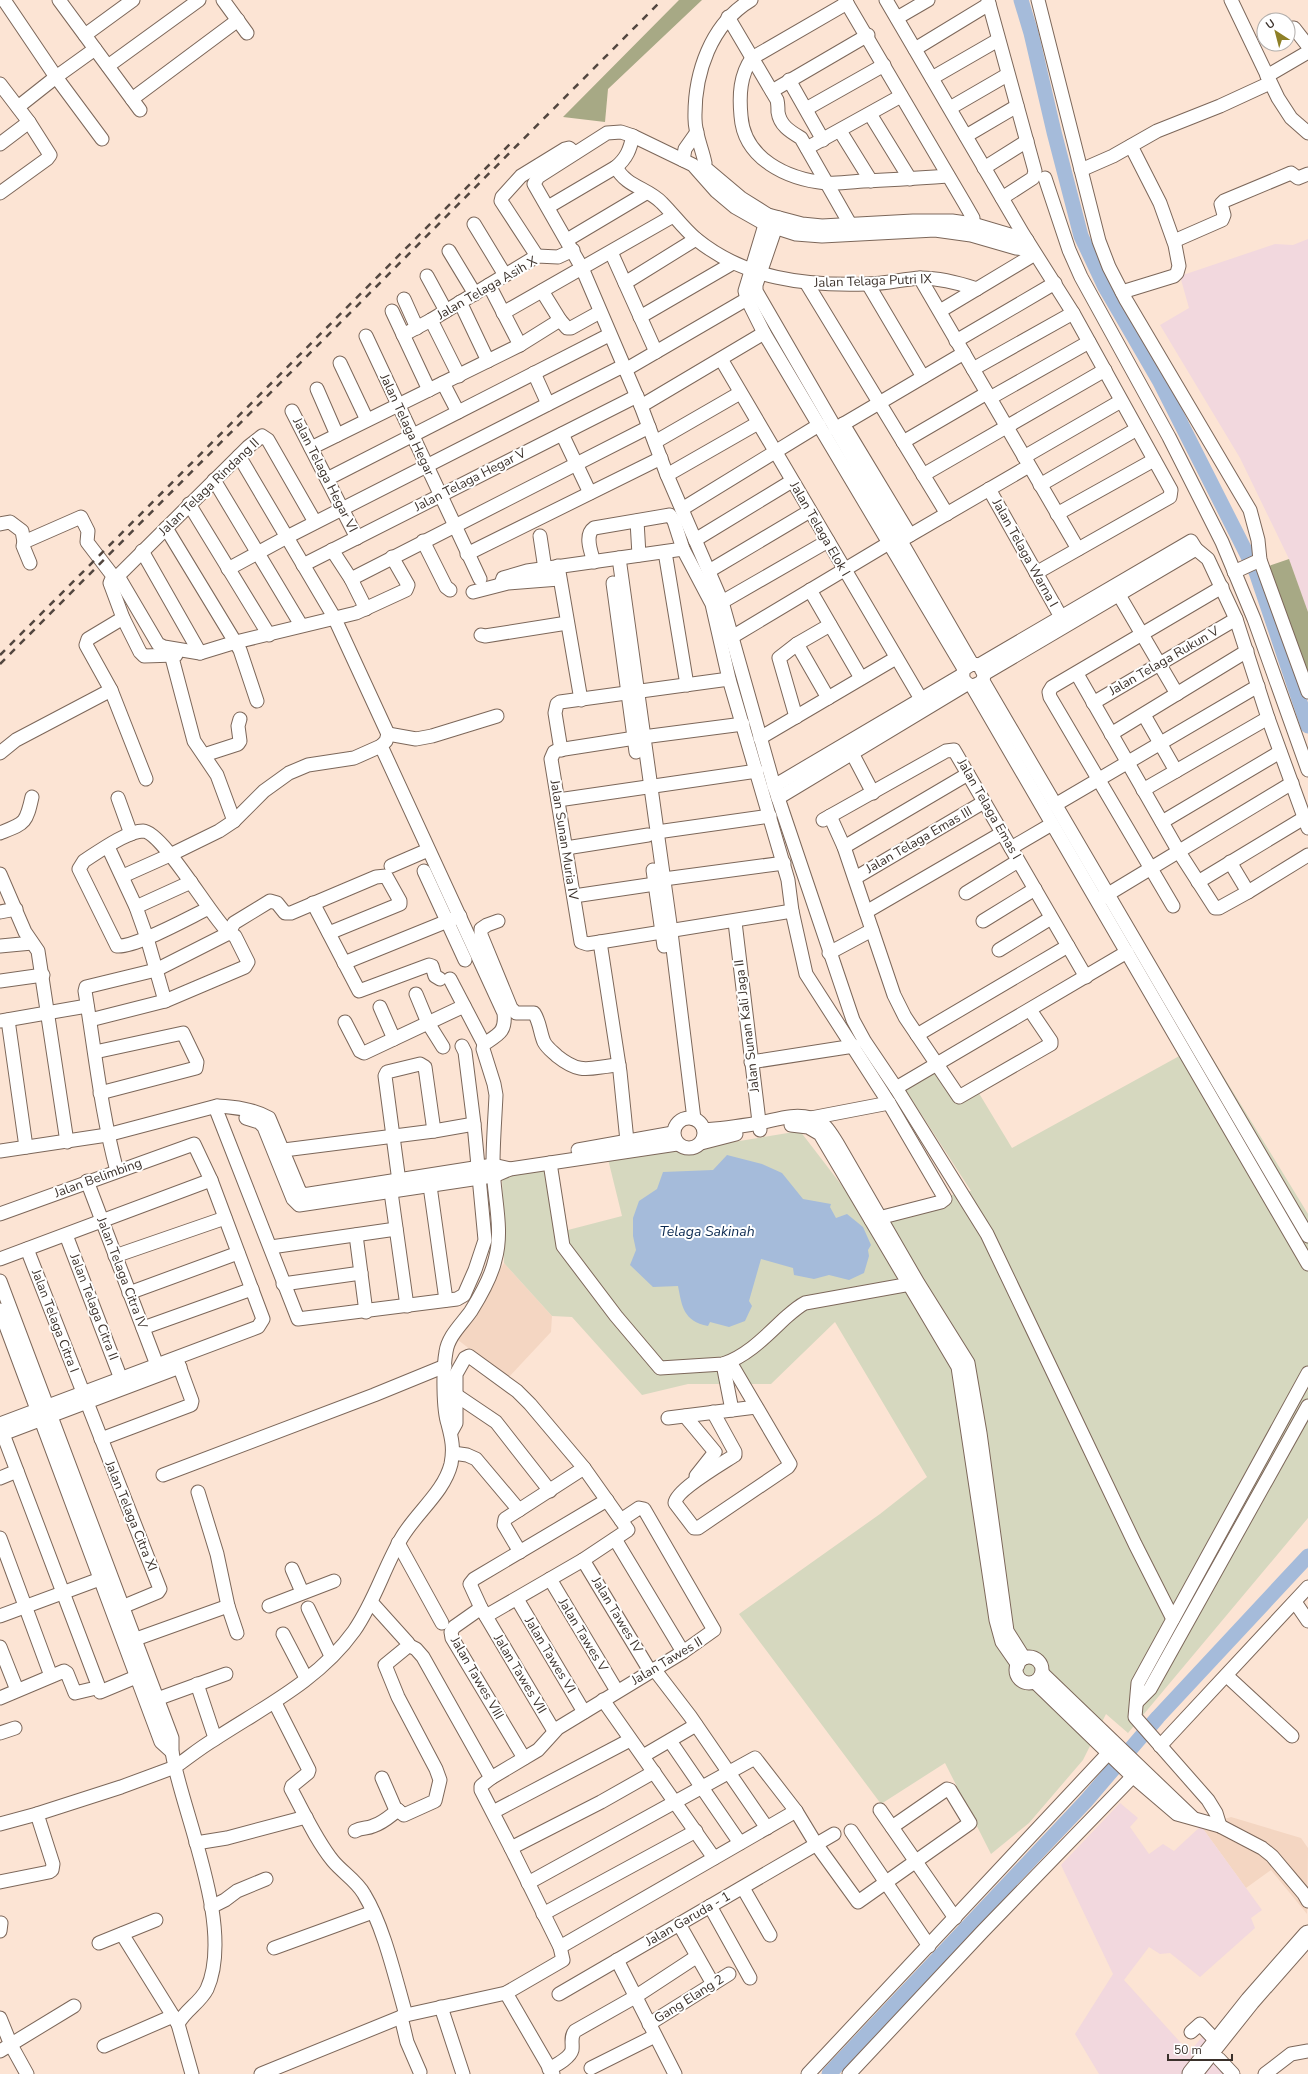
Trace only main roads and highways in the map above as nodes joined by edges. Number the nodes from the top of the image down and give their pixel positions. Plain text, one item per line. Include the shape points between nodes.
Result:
1 (1308, 1935) edge
2 (1308, 1951) edge
3 (1218, 2051) junction
4 (1192, 2074) edge
5 (1208, 2074) edge

1 - 3 highway via 1250,2001
2 - 3 highway
3 - 4 highway
3 - 5 highway

